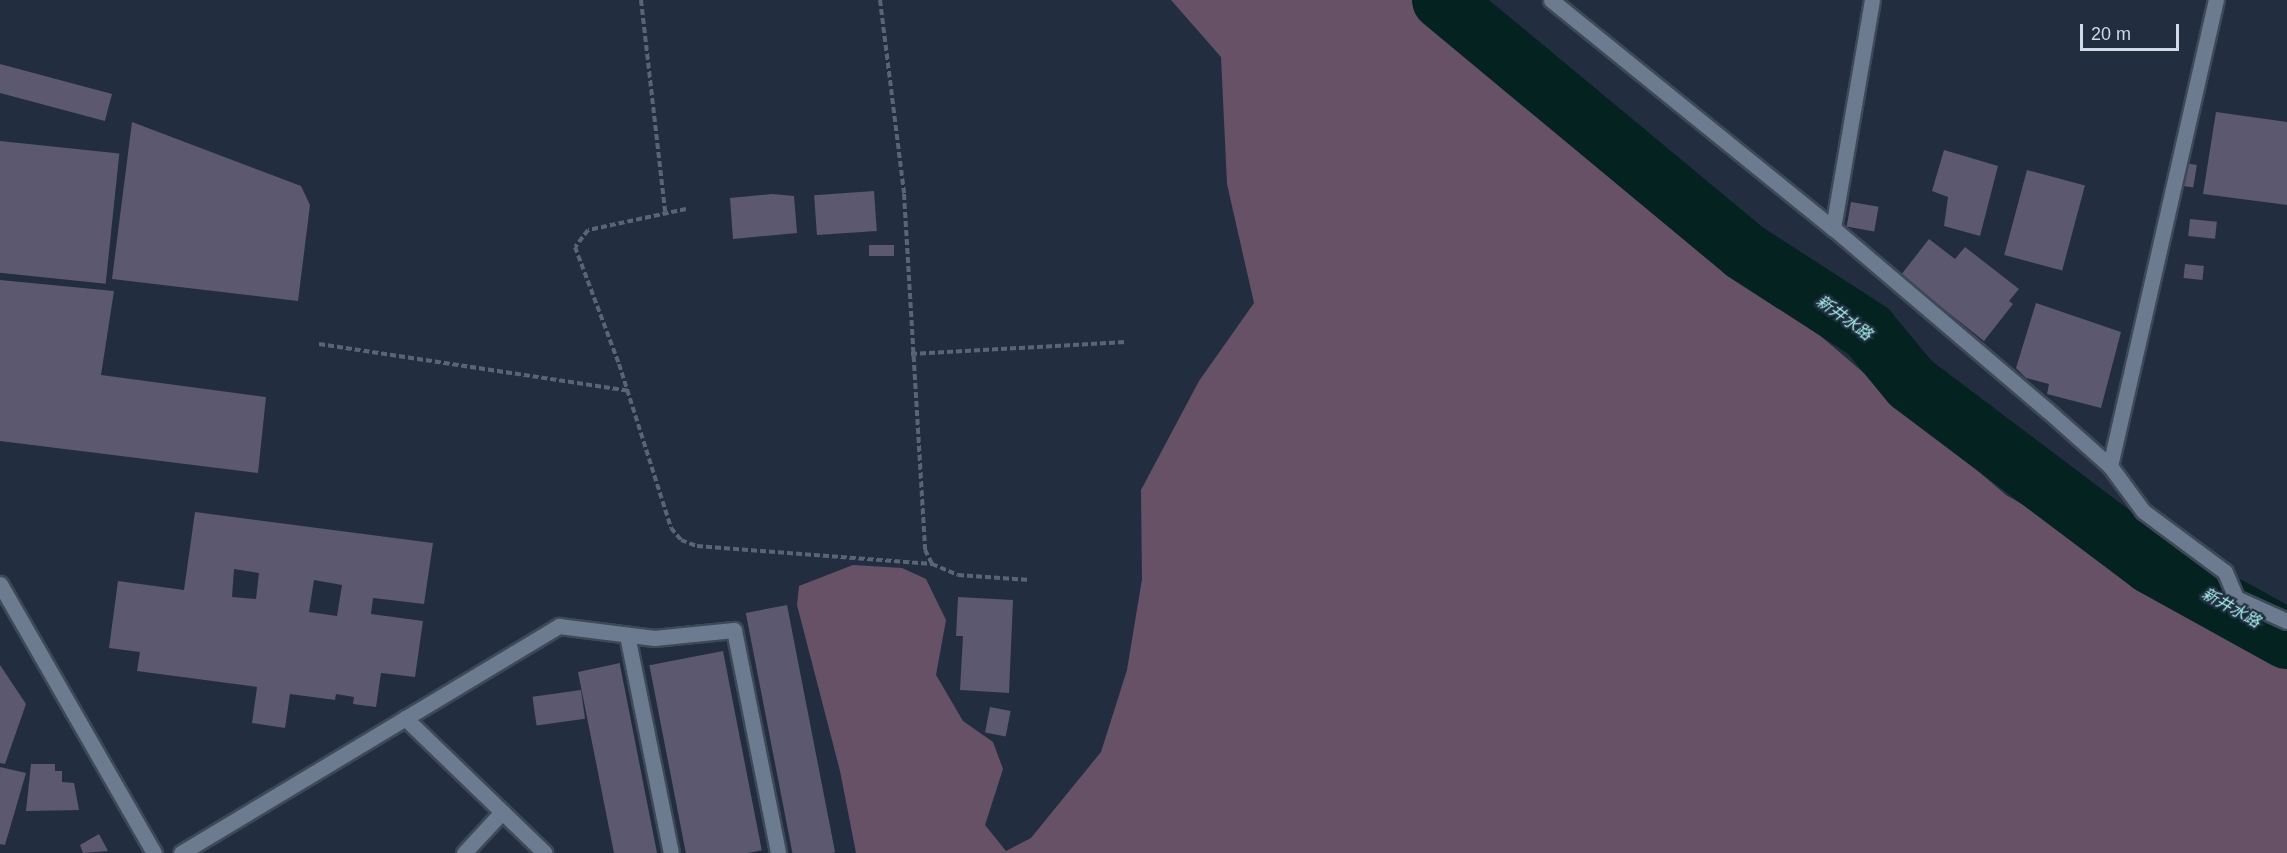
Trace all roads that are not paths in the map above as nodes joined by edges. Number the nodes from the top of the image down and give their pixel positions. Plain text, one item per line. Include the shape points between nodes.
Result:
1 (1551, 0) edge
2 (1872, 0) edge
3 (2216, 0) edge
4 (1833, 228) junction
5 (2110, 466) junction
6 (0, 584) edge
7 (2287, 621) edge
8 (627, 635) junction
9 (405, 718) junction
10 (502, 812) junction
11 (154, 853) edge
12 (181, 853) edge
13 (464, 853) edge
14 (544, 853) edge
15 (671, 853) edge
16 (778, 853) edge

1 - 4 street
2 - 4 street
3 - 5 street
4 - 5 street
5 - 7 street via 2143,511 2224,572 2236,598
6 - 11 street
8 - 9 street via 559,626
8 - 15 street
8 - 16 street via 654,638 734,630
9 - 10 street
9 - 12 street
10 - 13 street
10 - 14 street

